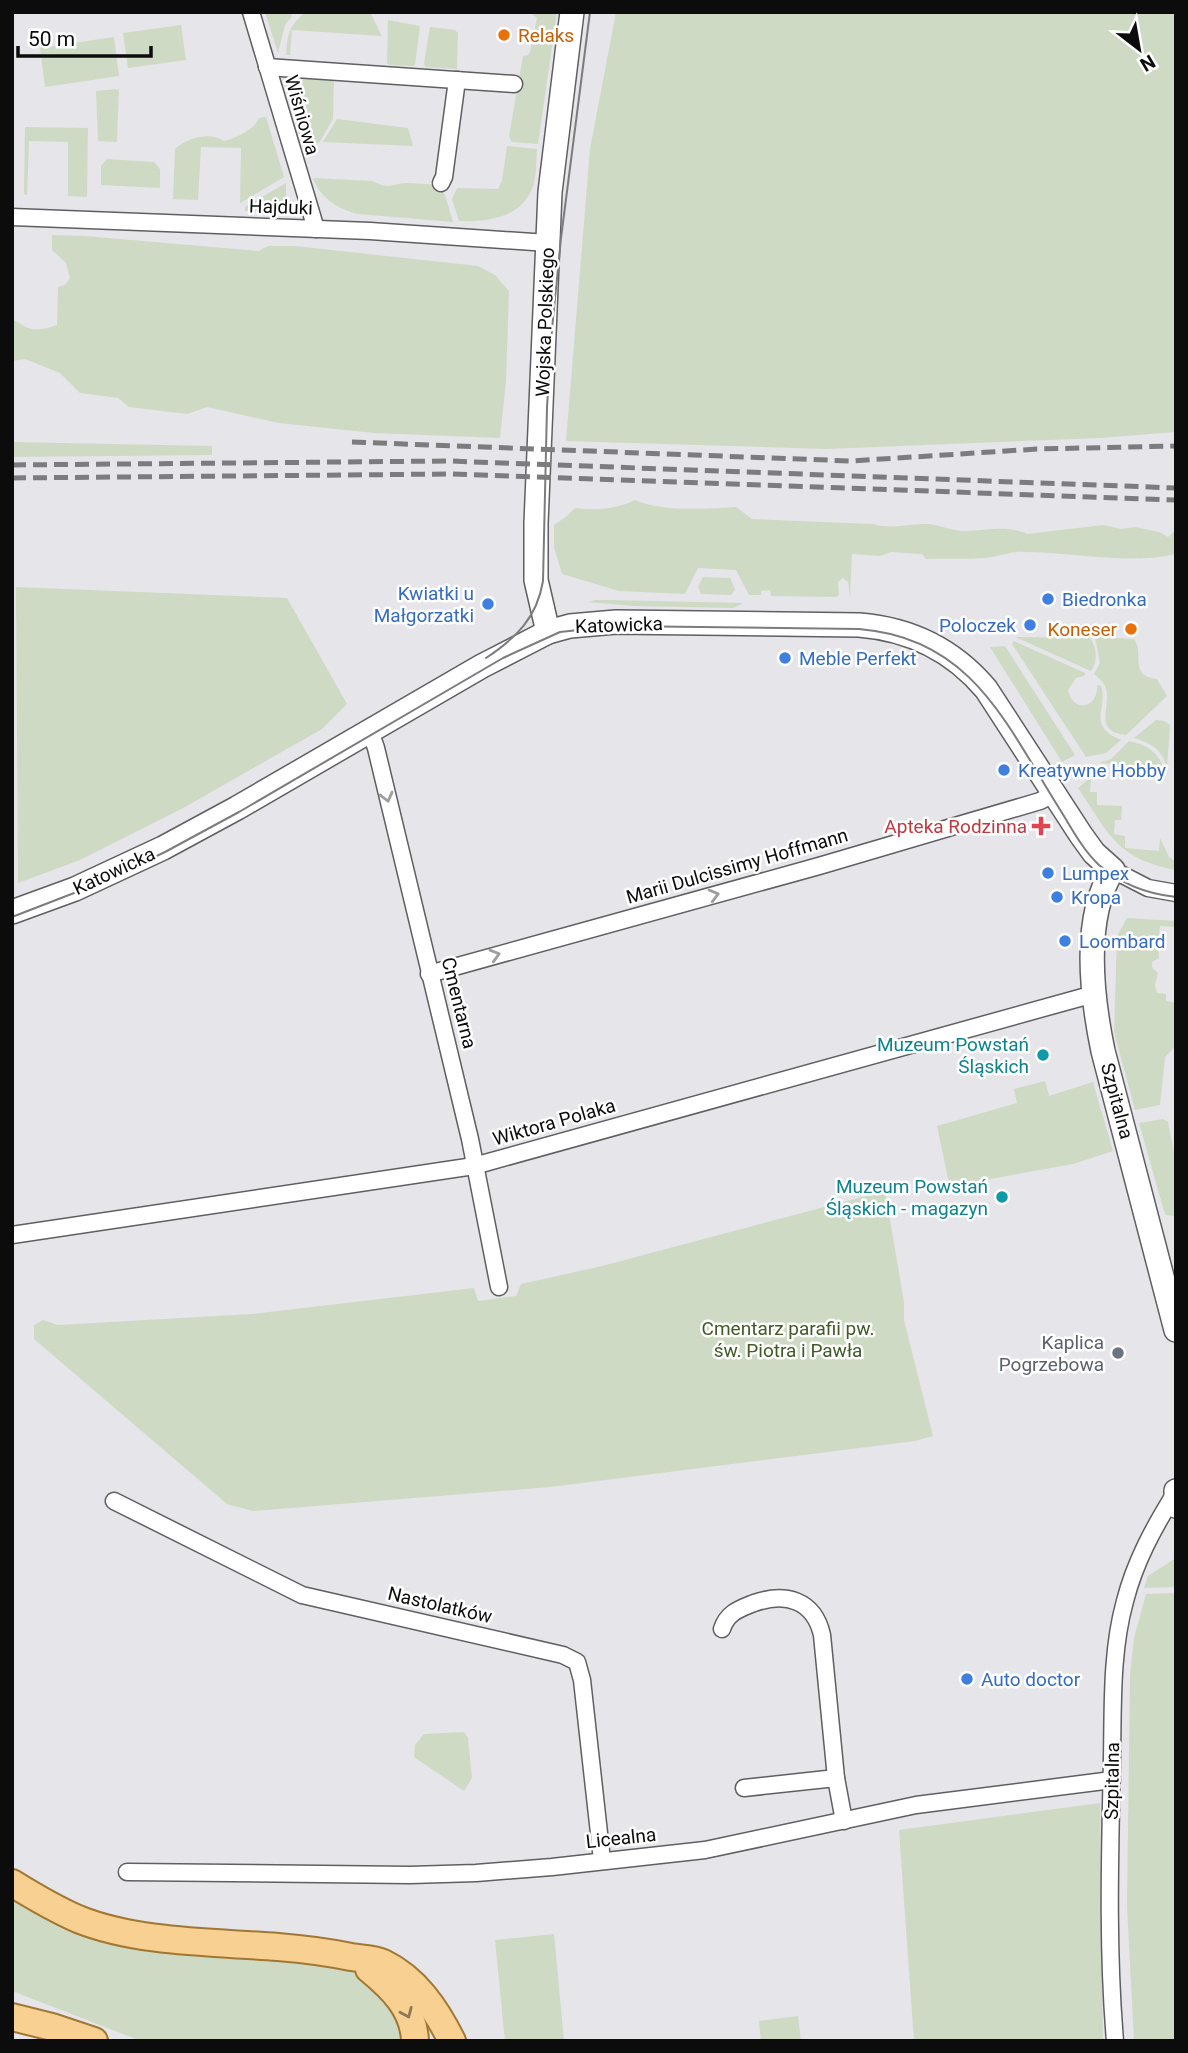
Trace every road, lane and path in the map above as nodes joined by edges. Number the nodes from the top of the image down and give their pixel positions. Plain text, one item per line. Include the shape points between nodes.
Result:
1 (251, 12) edge
2 (572, 12) edge
3 (267, 67) junction
4 (457, 80) junction
5 (514, 84) dead end
6 (441, 183) dead end
7 (12, 217) edge
8 (316, 229) junction
9 (548, 243) junction
10 (548, 632) junction
11 (370, 731) junction
12 (1054, 794) junction
13 (1113, 870) junction
14 (1176, 893) edge
15 (12, 912) edge
16 (429, 974) junction
17 (1094, 993) junction
18 (474, 1166) junction
19 (12, 1235) edge
20 (499, 1287) dead end
21 (1176, 1330) edge
22 (114, 1501) dead end
23 (1175, 1503) edge
24 (1154, 1527) junction
25 (722, 1629) dead end
26 (836, 1778) junction
27 (1112, 1780) junction
28 (744, 1788) dead end
29 (844, 1821) junction
30 (602, 1860) junction
31 (127, 1872) dead end
32 (12, 1883) edge
33 (354, 1958) junction
34 (12, 2017) edge
35 (12, 2026) edge
36 (43, 2041) edge
37 (94, 2041) edge
38 (415, 2041) edge
39 (452, 2041) edge
40 (1115, 2041) edge

1 - 3 street, Wiśniowa
2 - 9 street, Wojska Polskiego
3 - 4 street
3 - 8 street, Wiśniowa
4 - 5 street
4 - 6 street
7 - 8 street, Hajduki
8 - 9 street, Hajduki
9 - 10 street, Wojska Polskiego via 535,574
10 - 11 street, Katowicka
10 - 12 street, Katowicka via 616,622 859,625 912,635 949,654 978,680
11 - 15 street, Katowicka via 163,848
11 -> 16 street, Cmentarna
12 - 13 street, Katowicka via 1094,853
16 -> 12 street, Marii Dulcissimy Hoffmann via 819,866
13 - 14 street, Katowicka via 1148,888
13 - 17 street, Szpitalna via 1093,920
16 - 18 street, Cmentarna
17 - 18 street, Wiktora Polaka
17 - 21 street, Szpitalna via 1103,1051
18 - 19 street, Wiktora Polaka
18 - 20 street, Cmentarna
22 - 30 street, Nastolatków via 302,1595 577,1662
23 - 24 street, Szpitalna
23 - 24 street, Szpitalna
24 - 27 street, Szpitalna via 1125,1601 1118,1633
25 - 26 street via 734,1612 767,1599 788,1598 805,1605 819,1620
26 - 28 street
26 - 29 street
27 - 29 street, Licealna via 916,1805
27 - 40 street, Szpitalna
29 - 30 street, Licealna via 705,1850
30 - 31 street, Licealna via 476,1874
32 - 33 main road via 60,1911 112,1929
33 -> 38 main road via 390,1986 408,2010
33 - 39 main road via 379,1961 399,1971 431,2004
34 - 37 main road
35 - 36 main road

